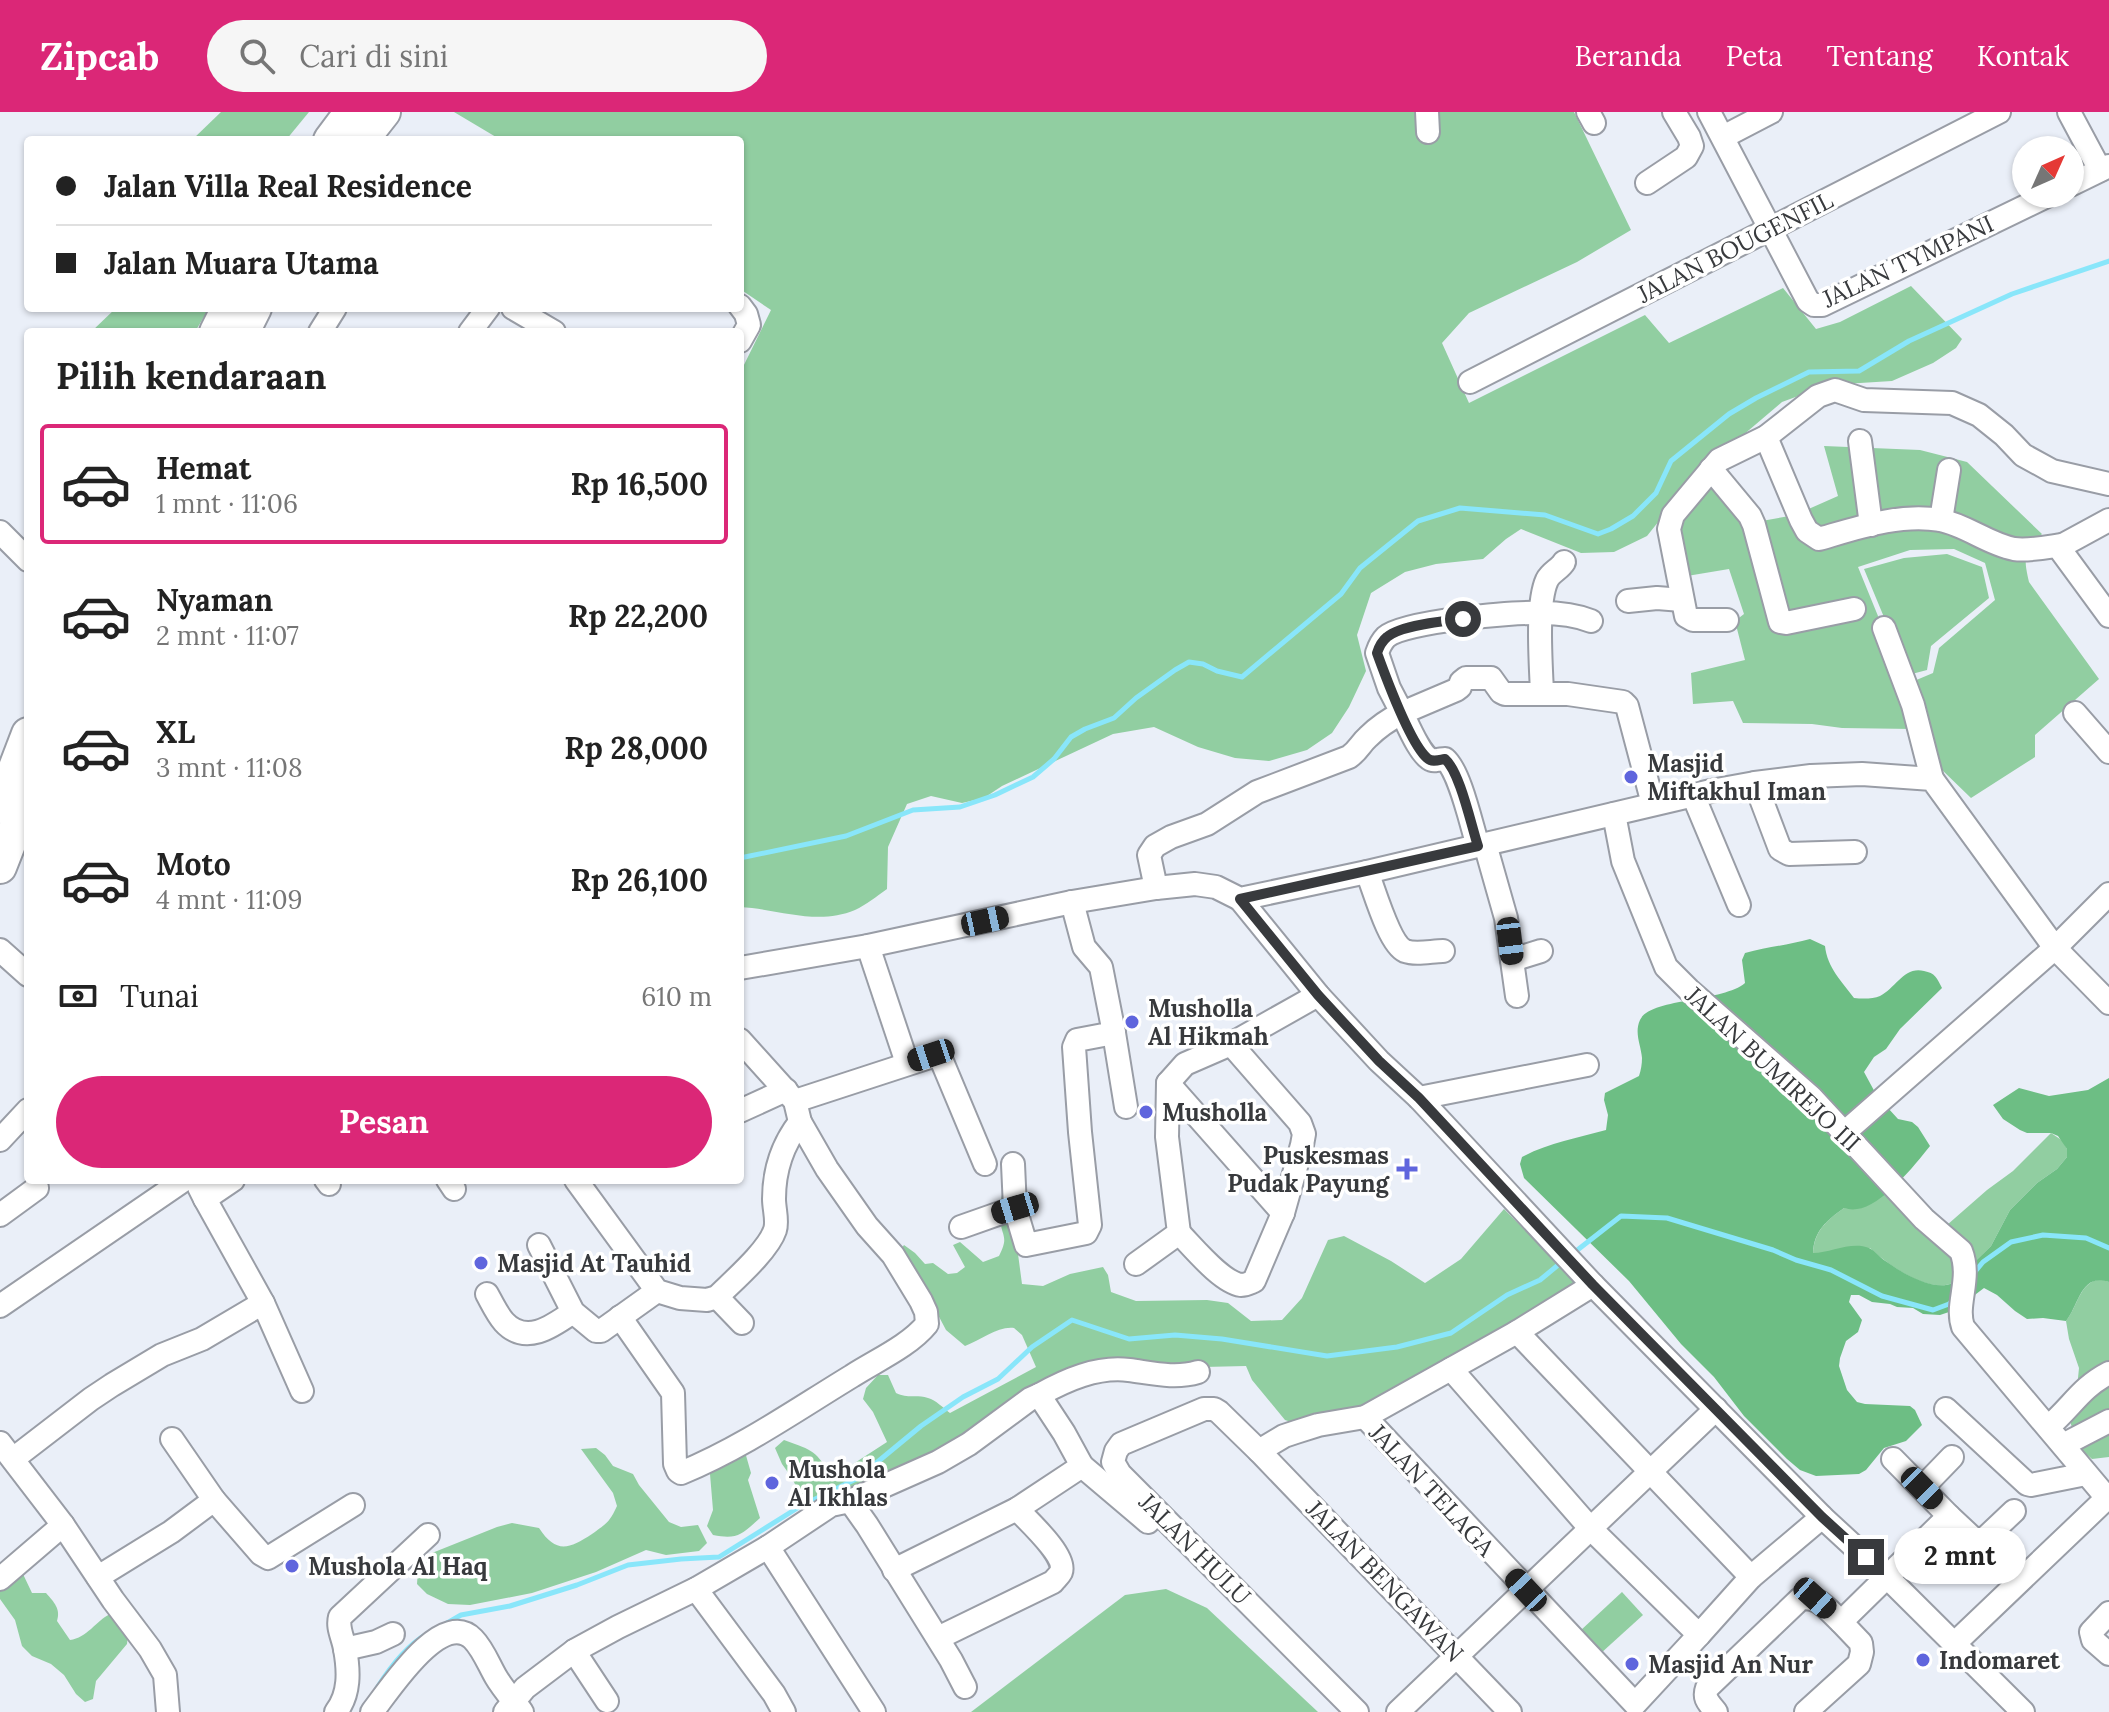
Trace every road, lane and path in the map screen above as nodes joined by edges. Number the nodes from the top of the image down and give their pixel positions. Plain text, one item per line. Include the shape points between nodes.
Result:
1 (351, 112) edge
2 (384, 112) edge
3 (1674, 112) edge
4 (1709, 112) edge
5 (1771, 112) edge
6 (1999, 112) edge
7 (2069, 112) edge
8 (333, 136) edge
9 (365, 136) edge
10 (1723, 137) junction
11 (2105, 168) edge
12 (2084, 178) edge
13 (1647, 183) dead end
14 (2022, 208) edge
15 (1772, 228) junction
16 (744, 311) edge
17 (520, 312) edge
18 (547, 328) edge
19 (744, 334) edge
20 (1470, 382) dead end
21 (1766, 437) junction
22 (1860, 441) dead end
23 (1711, 469) junction
24 (1949, 470) dead end
25 (2109, 484) edge
26 (1941, 520) junction
27 (2109, 520) edge
28 (1871, 525) junction
29 (0, 532) edge
30 (2063, 545) junction
31 (24, 556) edge
32 (1564, 562) dead end
33 (1682, 600) junction
34 (1628, 601) dead end
35 (1854, 609) dead end
36 (1541, 613) junction
37 (2109, 616) edge
38 (1727, 620) dead end
39 (1591, 621) dead end
40 (1884, 628) dead end
41 (1542, 693) junction
42 (1402, 713) junction
43 (2075, 713) dead end
44 (24, 744) edge
45 (2109, 752) edge
46 (1932, 779) junction
47 (1755, 783) junction
48 (1693, 795) junction
49 (1653, 804) junction
50 (24, 806) edge
51 (0, 807) edge
52 (1614, 814) junction
53 (1482, 845) junction
54 (1855, 852) dead end
55 (0, 867) edge
56 (1367, 872) junction
57 (1156, 888) junction
58 (2109, 894) edge
59 (1240, 899) junction
60 (1072, 902) junction
61 (1739, 905) dead end
62 (868, 946) junction
63 (2055, 948) junction
64 (0, 950) edge
65 (1443, 951) dead end
66 (1541, 951) dead end
67 (1512, 960) junction
68 (744, 967) edge
69 (24, 971) edge
70 (1318, 995) junction
71 (1517, 996) dead end
72 (2109, 1003) edge
73 (1114, 1033) junction
74 (1231, 1044) junction
75 (744, 1045) edge
76 (907, 1063) junction
77 (1587, 1065) dead end
78 (1168, 1083) junction
79 (1419, 1098) junction
80 (794, 1104) junction
81 (1126, 1107) dead end
82 (744, 1110) edge
83 (24, 1114) edge
84 (1844, 1133) junction
85 (0, 1140) edge
86 (985, 1164) dead end
87 (1013, 1164) dead end
88 (178, 1184) edge
89 (220, 1184) edge
90 (579, 1184) edge
91 (37, 1188) dead end
92 (201, 1190) edge
93 (1015, 1208) junction
94 (1283, 1213) junction
95 (0, 1215) edge
96 (961, 1227) dead end
97 (1179, 1233) junction
98 (539, 1245) dead end
99 (1136, 1264) dead end
100 (1590, 1283) junction
101 (657, 1291) junction
102 (487, 1294) dead end
103 (717, 1297) junction
104 (263, 1303) junction
105 (0, 1306) edge
106 (573, 1312) junction
107 (620, 1317) junction
108 (742, 1323) dead end
109 (1517, 1332) junction
110 (1451, 1369) junction
111 (1198, 1372) dead end
112 (2109, 1373) edge
113 (302, 1391) dead end
114 (1039, 1395) junction
115 (1204, 1409) joint
116 (1716, 1409) junction
117 (1946, 1409) dead end
118 (1365, 1417) junction
119 (2109, 1421) edge
120 (2048, 1427) junction
121 (172, 1439) dead end
122 (2063, 1445) dead end
123 (7, 1451) edge
124 (1259, 1451) junction
125 (1952, 1457) dead end
126 (1893, 1459) dead end
127 (1082, 1466) junction
128 (1652, 1472) junction
129 (2086, 1474) junction
130 (1922, 1488) junction
131 (214, 1500) junction
132 (850, 1501) junction
133 (353, 1505) dead end
134 (1017, 1509) junction
135 (2014, 1511) dead end
136 (1949, 1516) junction
137 (1822, 1517) junction
138 (1148, 1522) dead end
139 (63, 1525) junction
140 (1590, 1528) junction
141 (428, 1535) dead end
142 (768, 1547) junction
143 (894, 1570) junction
144 (98, 1577) junction
145 (1751, 1577) junction
146 (1887, 1577) junction
147 (0, 1579) edge
148 (696, 1589) junction
149 (1526, 1590) junction
150 (2109, 1613) edge
151 (1841, 1622) junction
152 (393, 1634) dead end
153 (1699, 1635) junction
154 (938, 1638) junction
155 (1954, 1644) junction
156 (345, 1649) junction
157 (574, 1651) junction
158 (2109, 1654) edge
159 (1456, 1656) junction
160 (965, 1687) dead end
161 (607, 1701) dead end
162 (513, 1708) edge
163 (1632, 1708) edge
164 (352, 1709) edge
165 (168, 1712) edge
166 (784, 1712) edge
167 (874, 1712) edge
168 (1357, 1712) edge
169 (1398, 1712) edge
170 (1510, 1712) edge
171 (1716, 1712) edge
172 (1806, 1712) edge
173 (2023, 1712) edge

1 - 8 highway
2 - 9 highway
3 - 13 street via 1692,146 1686,157
4 - 10 street
5 - 10 street
6 - 15 street, JALAN BOUGENFIL
7 - 11 street
10 - 15 street
11 - 12 street
14 - 15 street, JALAN TYMPANI via 1822,305 1808,301
15 - 20 street, JALAN BOUGENFIL
16 - 19 street via 749,325
17 - 18 street
21 - 23 street
21 - 25 street via 1818,396 1835,390 1864,400 1952,403 1979,415 2023,455 2052,471
21 - 28 street via 1813,536 1819,539
22 - 28 street
23 - 33 street via 1673,515 1669,529
23 - 35 street via 1750,516 1780,622
24 - 26 street
26 - 28 street
26 - 30 street via 2019,550
27 - 30 street
29 - 31 street
30 - 37 street via 2064,557
32 - 36 street via 1547,580
33 - 34 street
33 - 38 street via 1688,618
36 - 39 street
36 - 41 street
36 - 42 street via 1437,621 1386,637 1377,653
40 - 46 street via 1913,705
41 - 42 street via 1505,694 1491,678 1466,678 1456,690
41 - 49 street via 1627,706
42 - 53 street via 1426,757 1450,762
42 - 57 street via 1349,757 1257,792 1207,824 1155,846 1149,855
43 - 45 street
44 - 51 highway
46 - 47 street via 1862,774
46 - 63 street
47 - 48 street
47 - 54 street via 1780,849 1789,854
48 - 49 street
48 - 61 street
49 - 52 street
50 - 55 highway
52 - 53 street
52 - 84 street, JALAN BUMIREJO III via 1623,861 1666,967
53 - 56 street
53 - 67 street via 1506,918
56 - 59 street
56 - 65 street via 1394,941 1404,951
57 - 59 street via 1195,884
57 - 60 street
58 - 63 street
59 - 70 street
60 - 62 street
60 - 73 street via 1084,947 1101,967
62 - 68 street
62 - 76 street
63 - 72 street
63 - 84 street
64 - 69 street
66 - 67 street
67 - 71 street
70 - 74 street
70 - 79 street
73 - 81 street
73 - 93 street via 1077,1040 1074,1047 1089,1228 1082,1235 1026,1245
74 - 78 street via 1185,1064
74 - 94 street via 1304,1134
75 - 80 street
76 - 80 street
76 - 86 street via 931,1055 941,1059
77 - 79 street
78 - 94 street
78 - 97 street via 1167,1137
79 - 100 street
80 - 82 street
80 - 103 street via 778,1165 776,1228
80 - 107 street via 827,1169 921,1301 927,1324 897,1348 723,1454 681,1473 675,1464 673,1393
83 - 85 street
84 - 120 street, JALAN BUMIREJO III via 1961,1251 1966,1283 1963,1327
87 - 93 street
88 - 105 street
89 - 92 street
90 - 101 street
91 - 95 street
92 - 104 street
93 - 96 street
94 - 97 street via 1254,1281 1246,1285 1223,1275
97 - 99 street
98 - 106 street
100 - 109 street, JALAN TELAGA
100 - 116 street
101 - 103 street via 680,1298
101 - 107 street
102 - 106 street via 503,1321 523,1332 544,1331
103 - 108 street
104 - 113 street
104 - 123 street via 202,1339 162,1355
106 - 107 street via 596,1331
109 - 110 street, JALAN TELAGA
109 - 128 street
110 - 118 street, JALAN TELAGA
110 - 140 street
111 - 114 street via 1183,1377 1108,1370 1065,1380
112 - 120 street via 2081,1392
114 - 127 street
114 - 132 street via 938,1462
115 - 124 street, JALAN BENGAWAN via 1219,1412
115 - 168 street, JALAN HULU via 1121,1444 1113,1462
116 - 128 street
116 - 137 street
117 - 129 street via 2027,1484
118 - 124 street via 1296,1432
118 - 149 street, JALAN TELAGA
119 - 122 street
120 - 129 street, JALAN BUMIREJO III
121 - 131 street
123 - 139 street
124 - 159 street, JALAN BENGAWAN
125 - 130 street
126 - 130 street
127 - 134 street
127 - 138 street
128 - 140 street
128 - 145 street
129 - 155 street, JALAN BUMIREJO III via 2107,1500
130 - 136 street
131 - 133 street via 268,1558
131 - 144 street
132 - 142 street via 831,1505
132 - 143 street
134 - 143 street
134 - 154 street via 1050,1545 1061,1571 1053,1582
135 - 136 street via 1979,1544
136 - 146 street
137 - 145 street, JALAN TELAGA
137 - 146 street
139 - 144 street
139 - 147 street
140 - 149 street
140 - 153 street
141 - 156 street via 340,1617
142 - 148 street
142 - 167 street
143 - 154 street
144 - 165 street via 165,1675
145 - 153 street, JALAN TELAGA
146 - 151 street
146 - 155 street
148 - 157 street
148 - 166 street
149 - 159 street
149 - 163 street, JALAN TELAGA
150 - 158 street via 2091,1632
151 - 171 street via 1815,1598 1800,1599 1707,1688 1706,1700
151 - 172 street via 1861,1643 1859,1664
152 - 156 street
153 - 163 street, JALAN TELAGA
154 - 160 street
155 - 173 street
156 - 164 street
157 - 161 street
157 - 162 street via 525,1688
159 - 169 street
159 - 170 street, JALAN BENGAWAN
162 - 164 street via 472,1638 452,1632 432,1642

